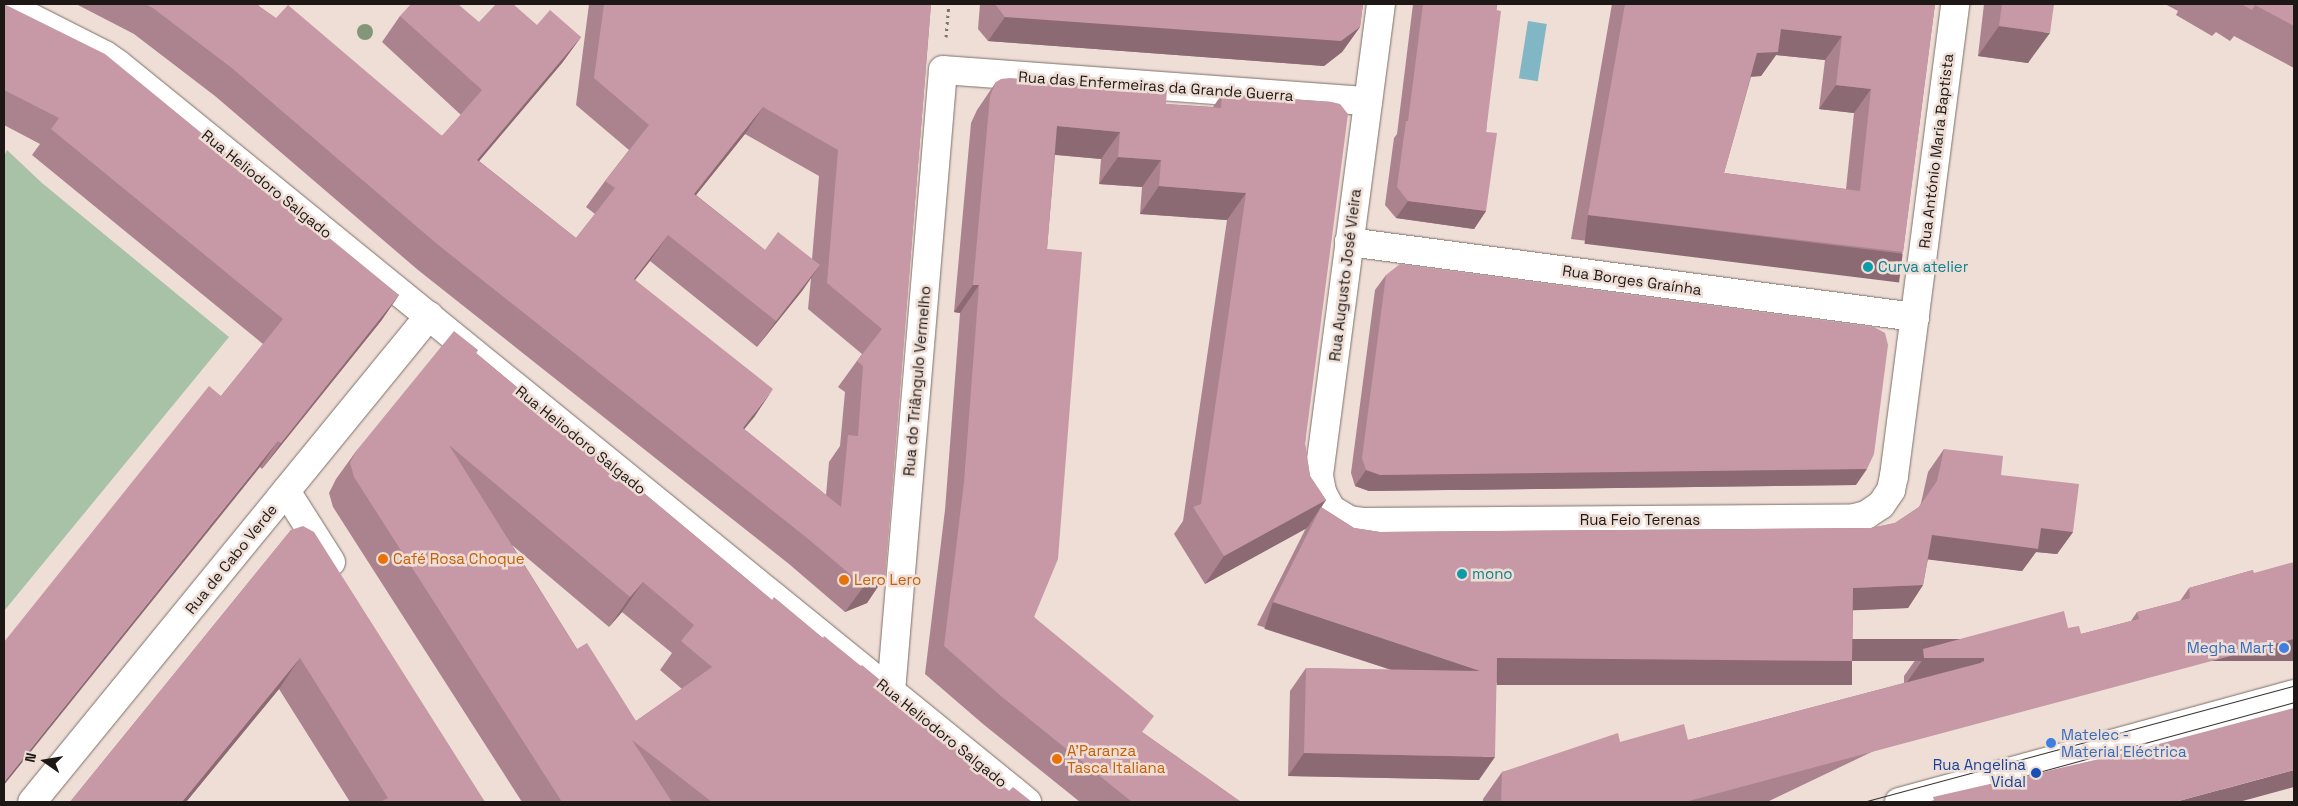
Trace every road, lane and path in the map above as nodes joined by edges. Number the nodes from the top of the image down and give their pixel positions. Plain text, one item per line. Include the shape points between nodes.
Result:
1 (4, 4) edge
2 (1381, 4) edge
3 (1955, 4) edge
4 (943, 70) joint
5 (1368, 102) junction
6 (1349, 242) junction
7 (429, 316) junction
8 (1915, 317) junction
9 (1894, 476) joint
10 (286, 491) junction
11 (1363, 522) joint
12 (342, 580) edge
13 (891, 692) junction
14 (2294, 694) edge
15 (32, 802) edge
16 (1027, 802) edge
17 (1899, 802) edge

1 - 7 street, Rua Heliodoro Salgado via 118,64
2 - 5 street, Rua Augusto José Vieira
3 - 8 street, Rua António Maria Baptista
4 - 5 street, Rua das Enfermeiras da Grande Guerra
4 - 13 street, Rua do Triângulo Vermelho
5 - 6 street, Rua Augusto José Vieira
6 - 8 street, Rua Borges Graínha
6 - 11 street, Rua Augusto José Vieira via 1319,476 1322,492 1331,509 1349,520
7 - 10 street, Rua de Cabo Verde
7 - 13 street, Rua Heliodoro Salgado
8 - 9 street, Rua António Maria Baptista
9 - 11 street, Rua Feio Terenas via 1891,490 1881,505 1866,515 1851,519
10 - 12 street
10 - 15 street, Rua de Cabo Verde
13 - 16 street, Rua Heliodoro Salgado
14 - 17 street

